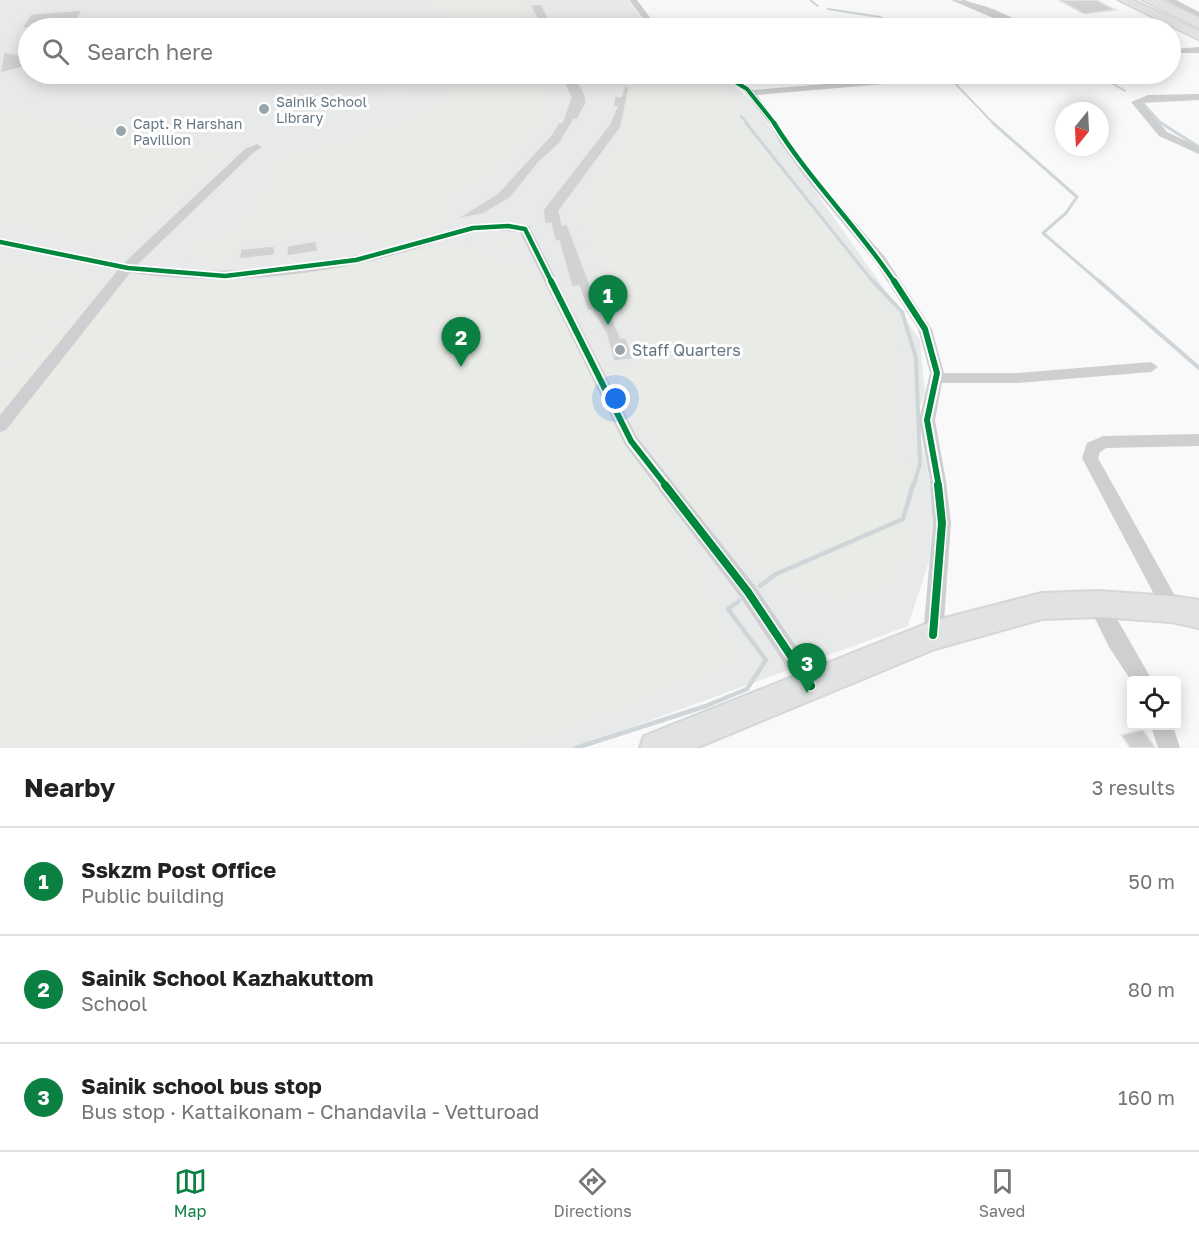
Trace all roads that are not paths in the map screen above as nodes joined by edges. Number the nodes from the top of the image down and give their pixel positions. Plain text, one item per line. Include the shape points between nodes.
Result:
1 (633, 0) edge
2 (955, 0) edge
3 (1124, 0) edge
4 (1149, 0) edge
5 (1170, 0) edge
6 (1198, 16) edge
7 (646, 18) edge
8 (1004, 18) edge
9 (1162, 18) edge
10 (1181, 27) edge
11 (1199, 36) edge
12 (1199, 51) edge
13 (1181, 52) edge
14 (738, 84) edge
15 (851, 84) edge
16 (750, 93) junction
17 (1199, 97) edge
18 (257, 147) dead end
19 (1199, 150) edge
20 (0, 242) edge
21 (127, 268) junction
22 (1151, 367) dead end
23 (938, 378) junction
24 (0, 426) edge
25 (1199, 440) edge
26 (1098, 604) junction
27 (1185, 612) edge
28 (933, 635) junction
29 (1139, 676) edge
30 (811, 686) junction
31 (1163, 730) edge
32 (656, 748) edge
33 (1169, 748) edge

1 - 7 street
2 - 8 street
3 - 9 street
4 - 6 highway
5 - 6 street
10 - 11 street
12 - 13 street
14 - 16 street
15 - 16 street
16 - 23 street via 815,183 880,260 925,329
17 - 19 street via 1148,98 1136,102 1163,134
18 - 21 street
20 - 21 street
21 - 24 street
21 - 30 street via 224,276 256,274 371,256 491,224 525,229 546,264 631,441 748,592
22 - 23 street via 1018,378
23 - 28 street via 927,420 942,523
25 - 27 street via 1103,442 1093,448 1090,458
26 - 27 main road
26 - 28 main road via 1042,606
26 - 29 street
28 - 30 main road
30 - 32 main road
31 - 33 street

